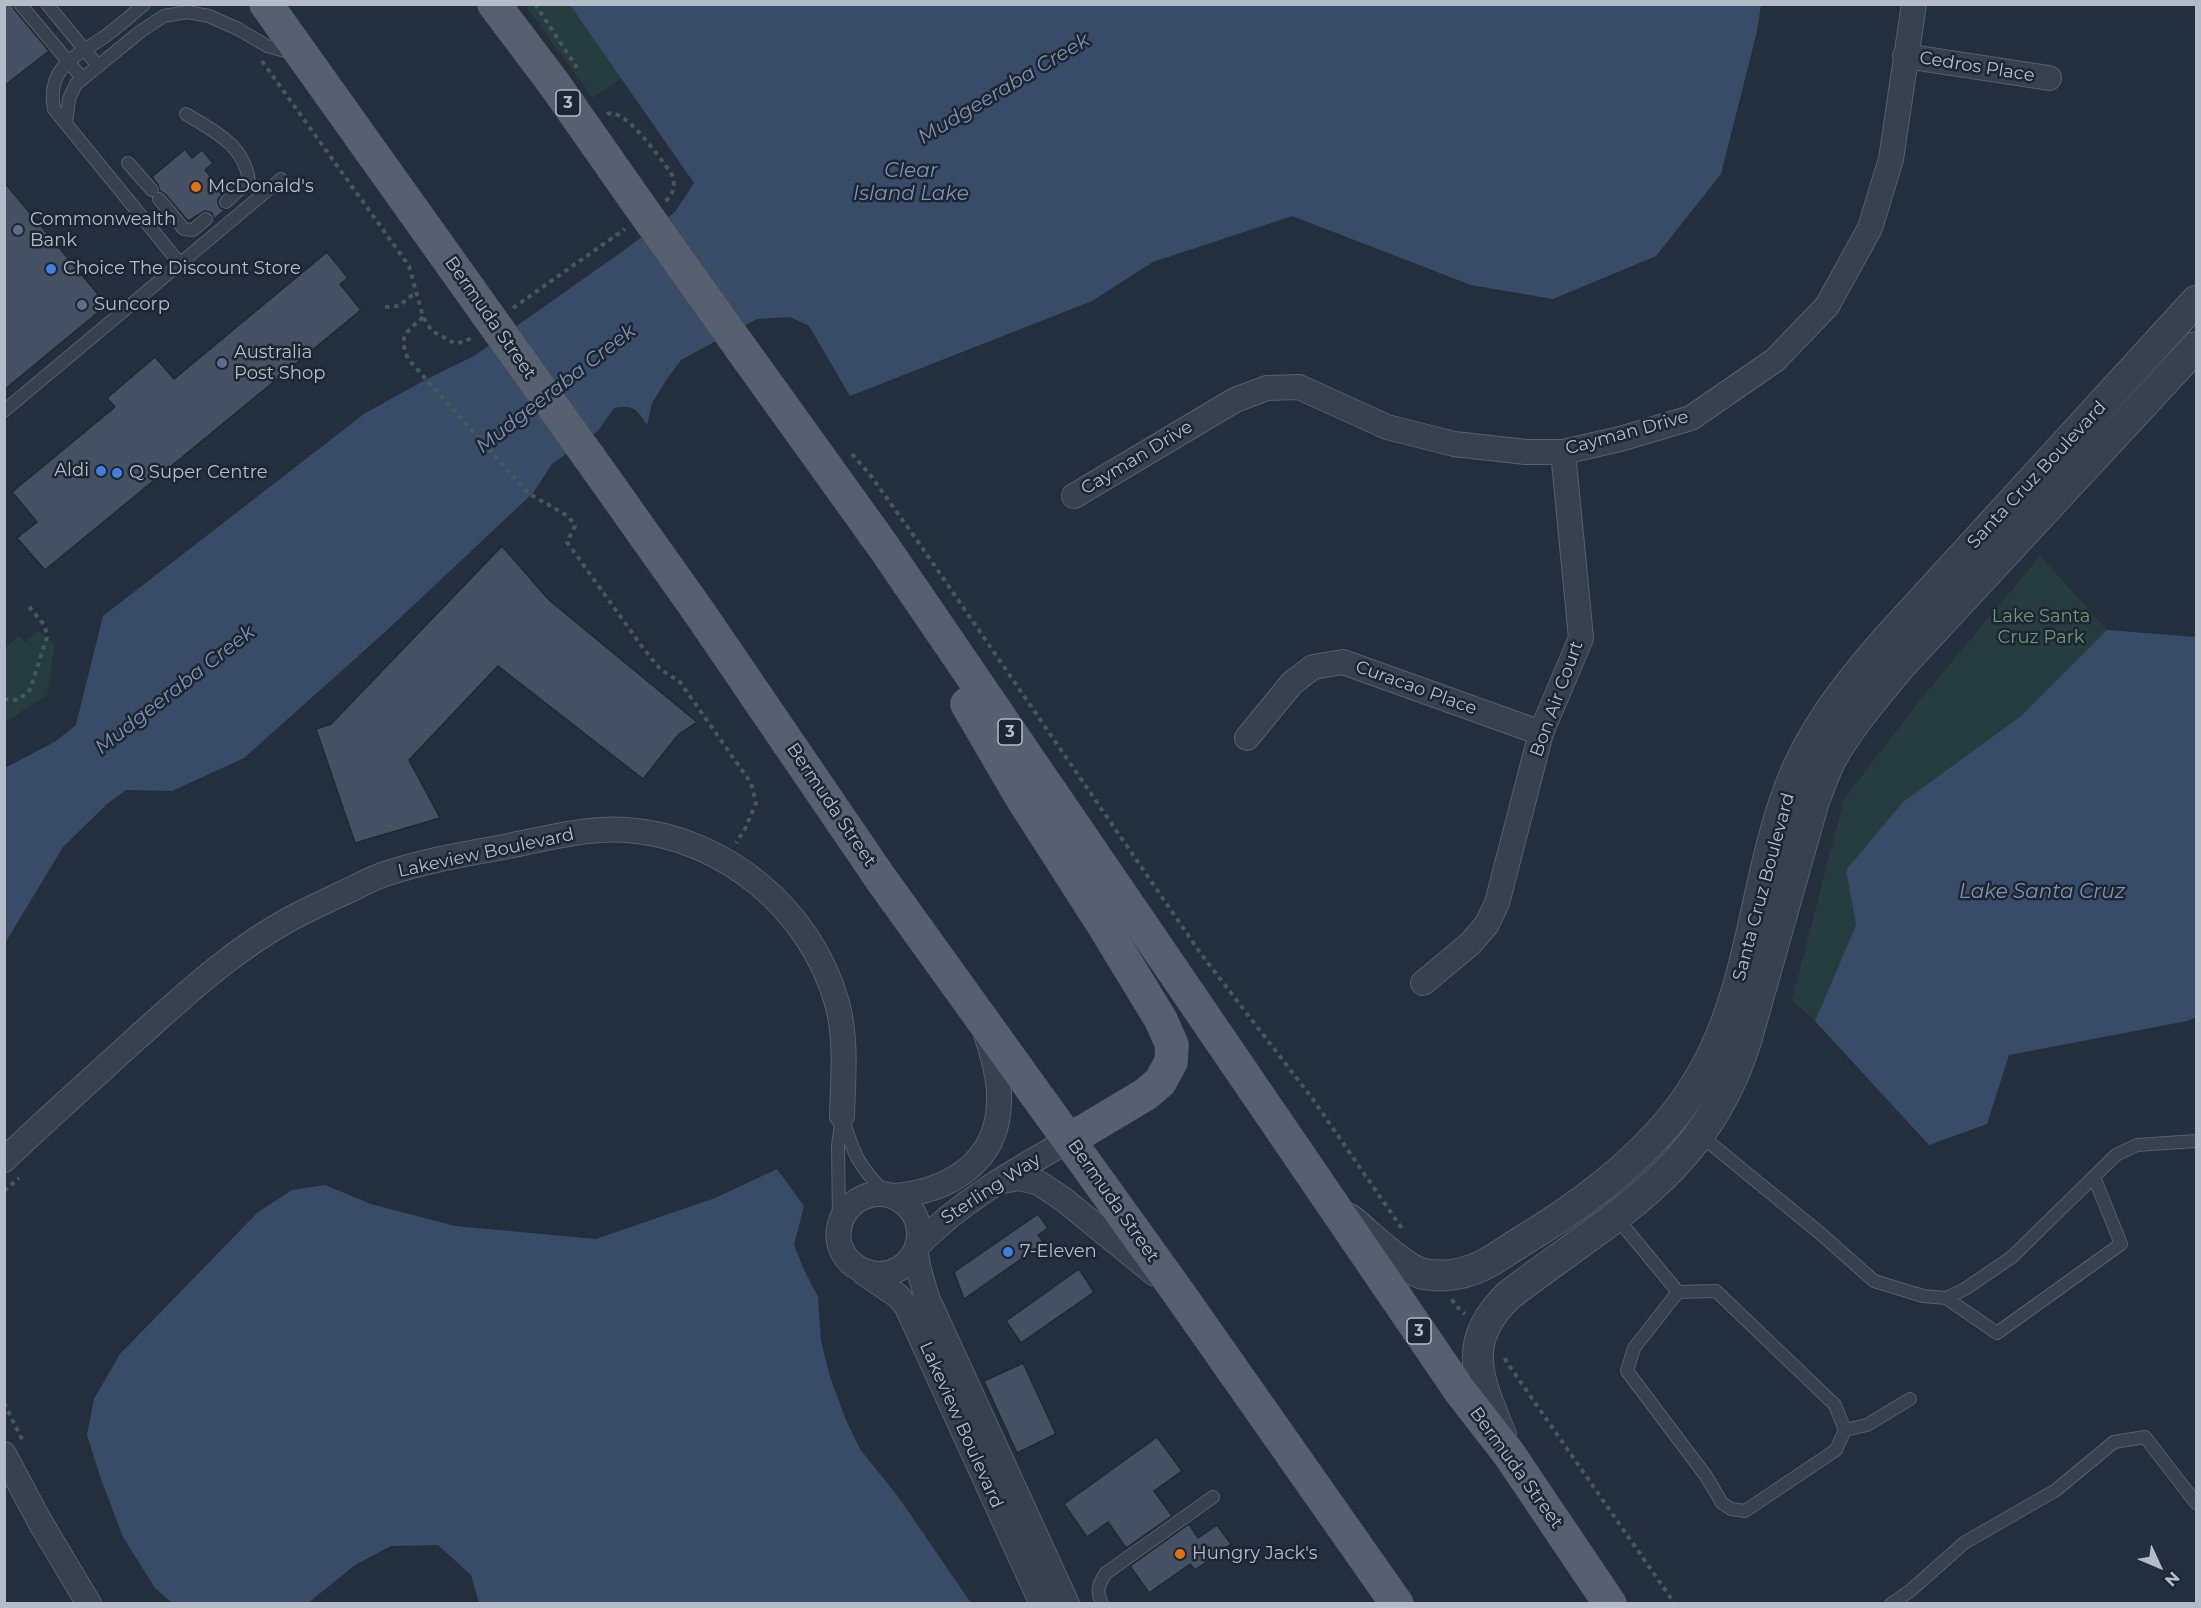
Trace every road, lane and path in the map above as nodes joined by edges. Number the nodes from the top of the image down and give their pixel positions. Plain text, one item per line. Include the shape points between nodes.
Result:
1 (20, 4) edge
2 (47, 4) edge
3 (144, 4) edge
4 (266, 4) edge
5 (494, 4) edge
6 (535, 4) edge
7 (1914, 4) edge
8 (84, 49) junction
9 (256, 56) dead end
10 (1905, 56) junction
11 (305, 57) junction
12 (68, 62) junction
13 (98, 66) junction
14 (582, 74) dead end
15 (82, 78) junction
16 (2049, 78) dead end
17 (186, 114) dead end
18 (609, 120) dead end
19 (66, 123) junction
20 (128, 163) dead end
21 (281, 179) dead end
22 (226, 202) dead end
23 (644, 212) junction
24 (206, 219) dead end
25 (181, 265) junction
26 (417, 294) junction
27 (2195, 304) edge
28 (385, 307) dead end
29 (423, 316) junction
30 (489, 321) junction
31 (2196, 347) edge
32 (4, 411) edge
33 (850, 452) dead end
34 (1563, 452) junction
35 (1074, 496) dead end
36 (883, 546) junction
37 (27, 604) dead end
38 (4, 699) edge
39 (1541, 733) junction
40 (1247, 738) dead end
41 (726, 859) junction
42 (1423, 983) dead end
43 (980, 1015) junction
44 (842, 1116) junction
45 (1674, 1116) junction
46 (1700, 1135) junction
47 (1069, 1140) junction
48 (2196, 1141) edge
49 (4, 1160) edge
50 (2094, 1178) junction
51 (997, 1182) junction
52 (890, 1195) junction
53 (1333, 1205) junction
54 (1606, 1224) junction
55 (839, 1231) junction
56 (1411, 1237) dead end
57 (917, 1247) junction
58 (1488, 1262) junction
59 (856, 1267) junction
60 (1178, 1292) junction
61 (1678, 1292) junction
62 (1946, 1298) junction
63 (927, 1349) junction
64 (1505, 1354) dead end
65 (956, 1360) junction
66 (1910, 1399) dead end
67 (1845, 1430) junction
68 (4, 1454) edge
69 (1509, 1454) junction
70 (1213, 1497) dead end
71 (2196, 1503) edge
72 (1009, 1504) junction
73 (89, 1604) edge
74 (1042, 1604) edge
75 (1067, 1604) edge
76 (1102, 1604) edge
77 (1397, 1604) edge
78 (1610, 1604) edge
79 (1675, 1604) edge
80 (1891, 1604) edge

1 - 12 lane
2 - 8 lane
3 - 8 lane
4 - 11 main road, Bermuda Street
5 - 23 main road, Bermuda Street / 3
6 - 14 path
7 - 10 street, Cayman Drive
8 - 12 lane
8 - 13 lane
9 - 26 path via 409,266
10 - 16 street, Cedros Place
10 - 34 street, Cayman Drive via 1891,159 1870,228 1827,306 1774,360 1691,418
11 - 13 lane via 267,46 209,16 187,12 154,22
11 - 30 main road, Bermuda Street
12 - 15 lane
12 - 19 lane via 56,76 52,98 54,109
13 - 15 lane
15 - 19 lane via 71,92
17 - 22 lane via 227,139 246,164 249,180
18 - 23 path via 606,113 611,112 630,123 674,177 670,197
19 - 25 lane
20 - 24 lane via 184,229 193,230
21 - 25 lane
23 - 30 path
23 - 36 main road, Bermuda Street / 3, bridge
25 - 32 lane
26 - 28 path via 399,306
26 - 29 path
27 - 45 street, Santa Cruz Boulevard via 1888,638 1828,713 1789,788 1724,1030
29 - 30 path via 432,331 454,343 465,342
29 - 41 path via 405,334 402,345 408,359 528,493 568,516 575,526 567,542 643,648 660,669 680,682 751,783 756,803
30 - 43 main road, Bermuda Street, bridge via 699,612 881,879
31 - 46 street, Santa Cruz Boulevard via 1903,663 1845,736 1814,801 1737,1070
33 - 56 path via 919,543 1201,954 1312,1098 1403,1231
34 - 35 street, Cayman Drive via 1454,444 1387,427 1299,387 1267,388 1236,400
34 - 39 street, Bon Air Court via 1581,638
36 - 47 main road via 941,660 1000,762 1169,1037 1171,1062 1160,1083
36 - 53 main road, Bermuda Street / 3
37 - 38 path via 45,626 46,637 30,690 18,700
39 - 40 street, Curacao Place via 1342,662 1313,667 1292,683
39 - 42 street, Bon Air Court via 1497,903 1487,924 1470,944
41 - 44 street, Lakeview Boulevard via 795,920 827,973 843,1036
41 - 49 street, Lakeview Boulevard via 660,835 627,830 590,831 427,862 379,876 289,919 214,968
43 - 47 main road, Bermuda Street
43 - 52 street, Sterling Way via 999,1089 998,1121 991,1141 978,1160 946,1184 915,1194
44 - 52 lane via 859,1163
44 - 55 lane via 838,1146
45 - 46 street
45 - 58 street, Santa Cruz Boulevard via 1641,1152 1582,1202
46 - 54 street, Santa Cruz Boulevard via 1670,1170
46 - 62 lane via 1874,1281 1923,1296
47 - 51 street, Sterling Way
47 - 60 main road, Bermuda Street
48 - 50 lane via 2137,1145 2115,1155
50 - 62 lane via 2012,1257
50 - 62 lane via 2121,1244 1997,1333
51 - 57 street, Sterling Way via 953,1211
51 - 60 street via 1023,1178 1044,1186
52 - 55 street via 870,1195 853,1204 844,1213
52 - 57 street via 915,1215 919,1230
53 - 58 street, Santa Cruz Boulevard via 1416,1272 1456,1274
53 - 69 main road, Bermuda Street / 3 via 1460,1391
54 - 58 street via 1555,1248 1486,1295 1477,1285
54 - 61 lane
54 - 69 street, Santa Cruz Boulevard via 1509,1295 1484,1326 1478,1352 1479,1377
55 - 59 street via 842,1251
57 - 59 street via 907,1263 887,1274 871,1274
57 - 65 street, Lakeview Boulevard via 926,1292
59 - 63 street, Lakeview Boulevard via 901,1300
60 - 77 main road, Bermuda Street
61 - 67 lane via 1716,1291 1834,1406
61 - 67 lane via 1634,1348 1627,1371 1722,1503 1745,1511 1836,1450
63 - 65 street
63 - 72 street, Lakeview Boulevard
64 - 79 path via 1506,1361
65 - 72 street, Lakeview Boulevard
66 - 67 lane via 1867,1425
68 - 73 street
69 - 78 main road, Bermuda Street / 3
70 - 76 lane via 1106,1574 1099,1584
71 - 80 lane via 2145,1437 2114,1442 2056,1490 1964,1543
72 - 74 street, Lakeview Boulevard
72 - 75 street, Lakeview Boulevard

